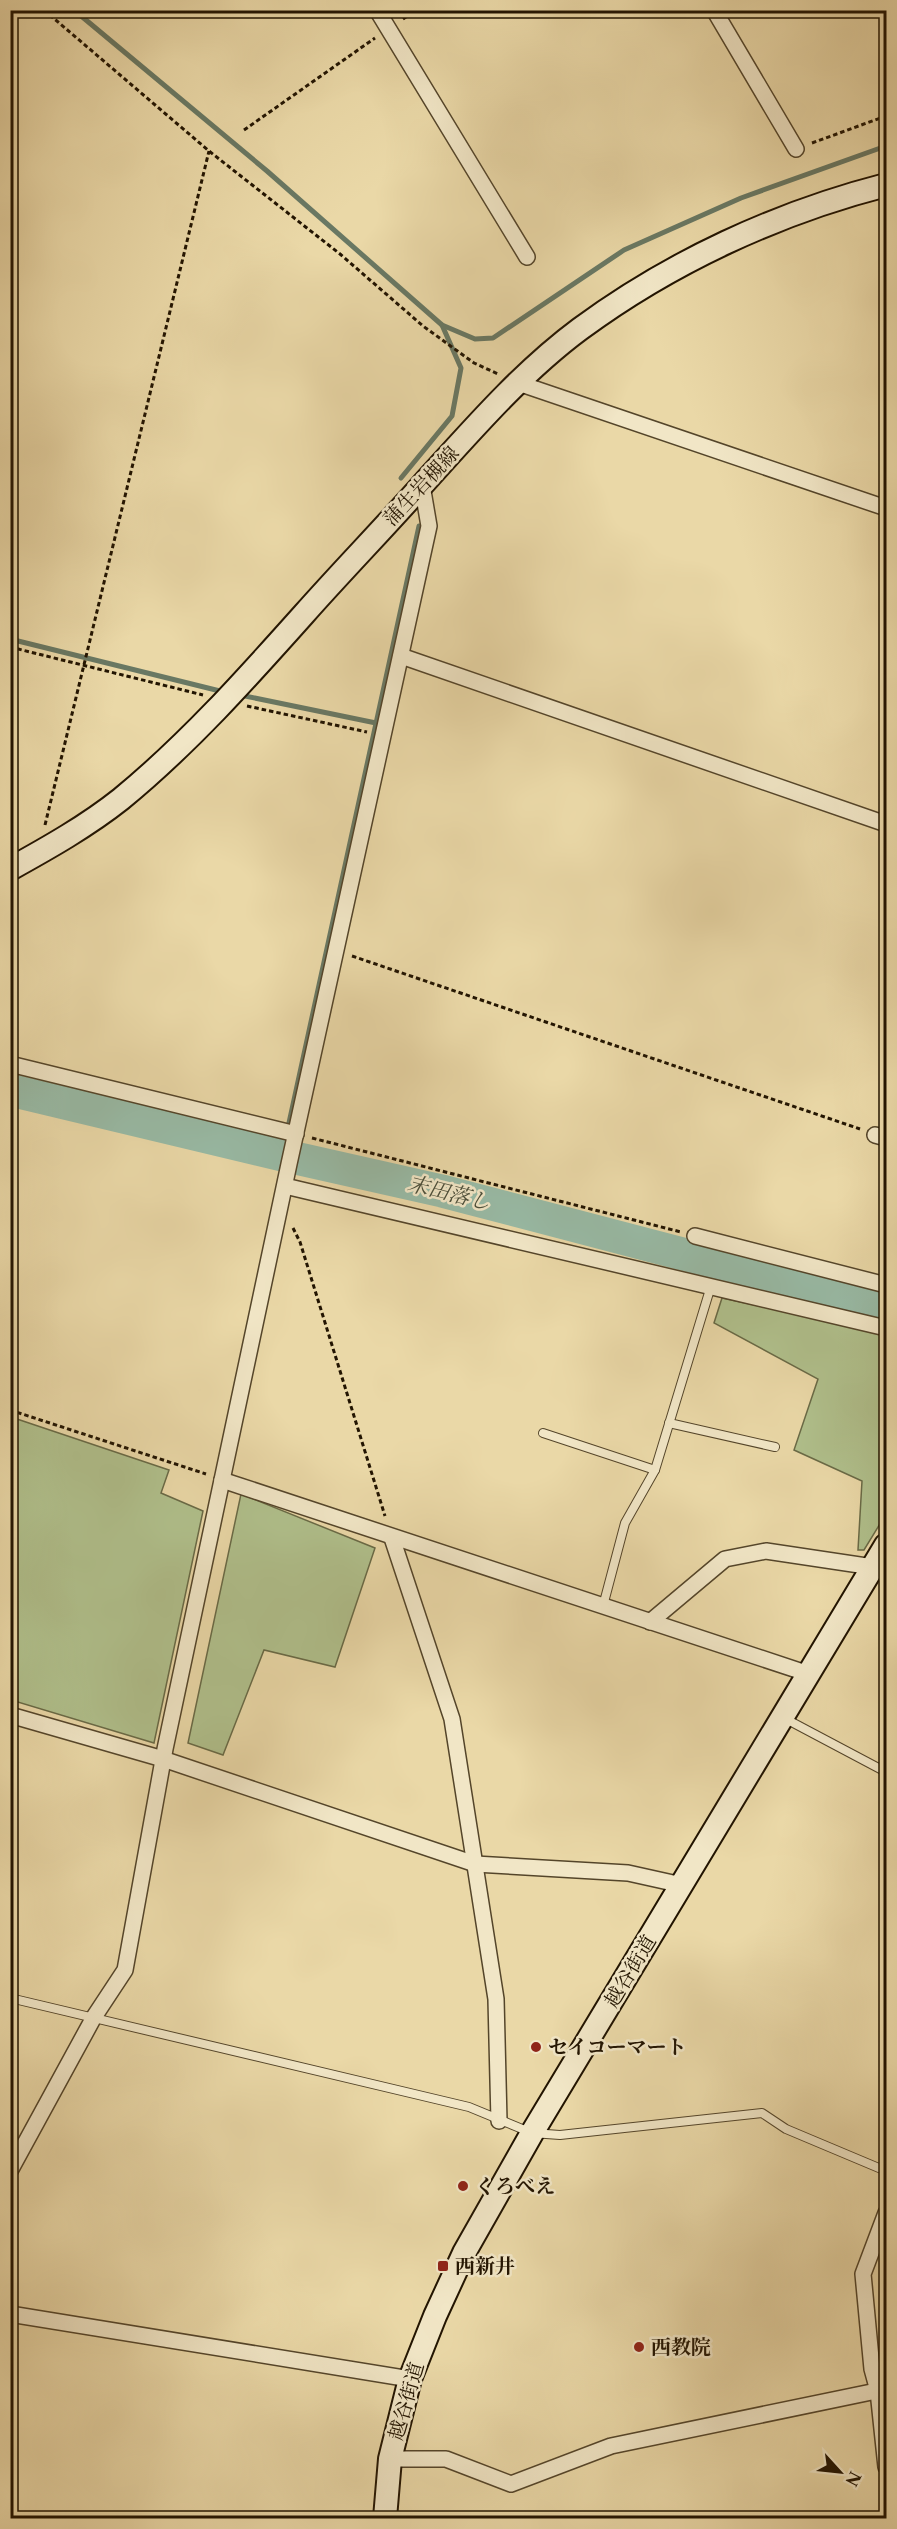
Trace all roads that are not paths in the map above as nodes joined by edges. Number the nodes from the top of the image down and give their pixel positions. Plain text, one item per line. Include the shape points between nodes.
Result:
1 (377, 10) edge
2 (714, 10) edge
3 (796, 149) road end
4 (880, 191) edge
5 (527, 257) dead end
6 (518, 383) junction
7 (422, 485) junction
8 (886, 508) edge
9 (401, 656) junction
10 (886, 824) edge
11 (10, 869) edge
12 (10, 1064) edge
13 (296, 1134) junction
14 (285, 1186) junction
15 (695, 1236) road end
16 (886, 1285) edge
17 (711, 1286) junction
18 (886, 1328) edge
19 (669, 1423) junction
20 (543, 1433) dead end
21 (775, 1447) dead end
22 (655, 1470) junction
23 (222, 1480) junction
24 (392, 1538) junction
25 (886, 1545) edge
26 (873, 1567) junction
27 (603, 1606) junction
28 (650, 1622) junction
29 (809, 1674) junction
30 (10, 1715) edge
31 (783, 1717) junction
32 (163, 1759) junction
33 (886, 1772) edge
34 (475, 1864) junction
35 (682, 1885) junction
36 (10, 1998) edge
37 (94, 2017) junction
38 (499, 2121) junction
39 (532, 2133) junction
40 (10, 2171) edge
41 (886, 2171) edge
42 (886, 2213) edge
43 (10, 2314) edge
44 (410, 2379) junction
45 (882, 2390) edge
46 (390, 2459) junction
47 (886, 2467) edge
48 (385, 2518) edge

1 - 5 street
2 - 3 street
4 - 6 street, 蒲生岩槻線 via 729,240 655,279 579,330
6 - 7 street, 蒲生岩槻線
6 - 8 street
7 - 9 street via 429,526
7 - 11 street, 蒲生岩槻線 via 226,701 163,762 118,801
9 - 10 street
9 - 13 street
12 - 13 street
13 - 14 street
14 - 17 street
14 - 23 street
15 - 16 street
17 - 18 street
17 - 19 lane
19 - 21 lane
19 - 22 lane
20 - 22 lane
22 - 27 lane via 625,1523
23 - 24 street
23 - 32 street
24 - 27 street
24 - 34 street via 452,1719
25 - 26 street, 越谷街道
26 - 28 street via 766,1551 725,1559
26 - 29 street, 越谷街道
27 - 28 street
28 - 29 street
29 - 31 street, 越谷街道
30 - 32 street
31 - 33 lane
31 - 35 street, 越谷街道
32 - 34 street
32 - 37 street via 125,1970
34 - 35 street via 628,1873
34 - 38 street via 496,1999
35 - 39 street, 越谷街道
36 - 37 lane
37 - 38 lane via 469,2107
37 - 40 street
38 - 39 lane
39 - 41 lane via 560,2135 762,2113 786,2129
39 - 44 street, 越谷街道 via 464,2253
42 - 45 street via 863,2274 872,2369
43 - 44 street
44 - 46 street, 越谷街道
45 - 46 street via 611,2446 511,2484 446,2458
45 - 47 street
46 - 48 street, 越谷街道

